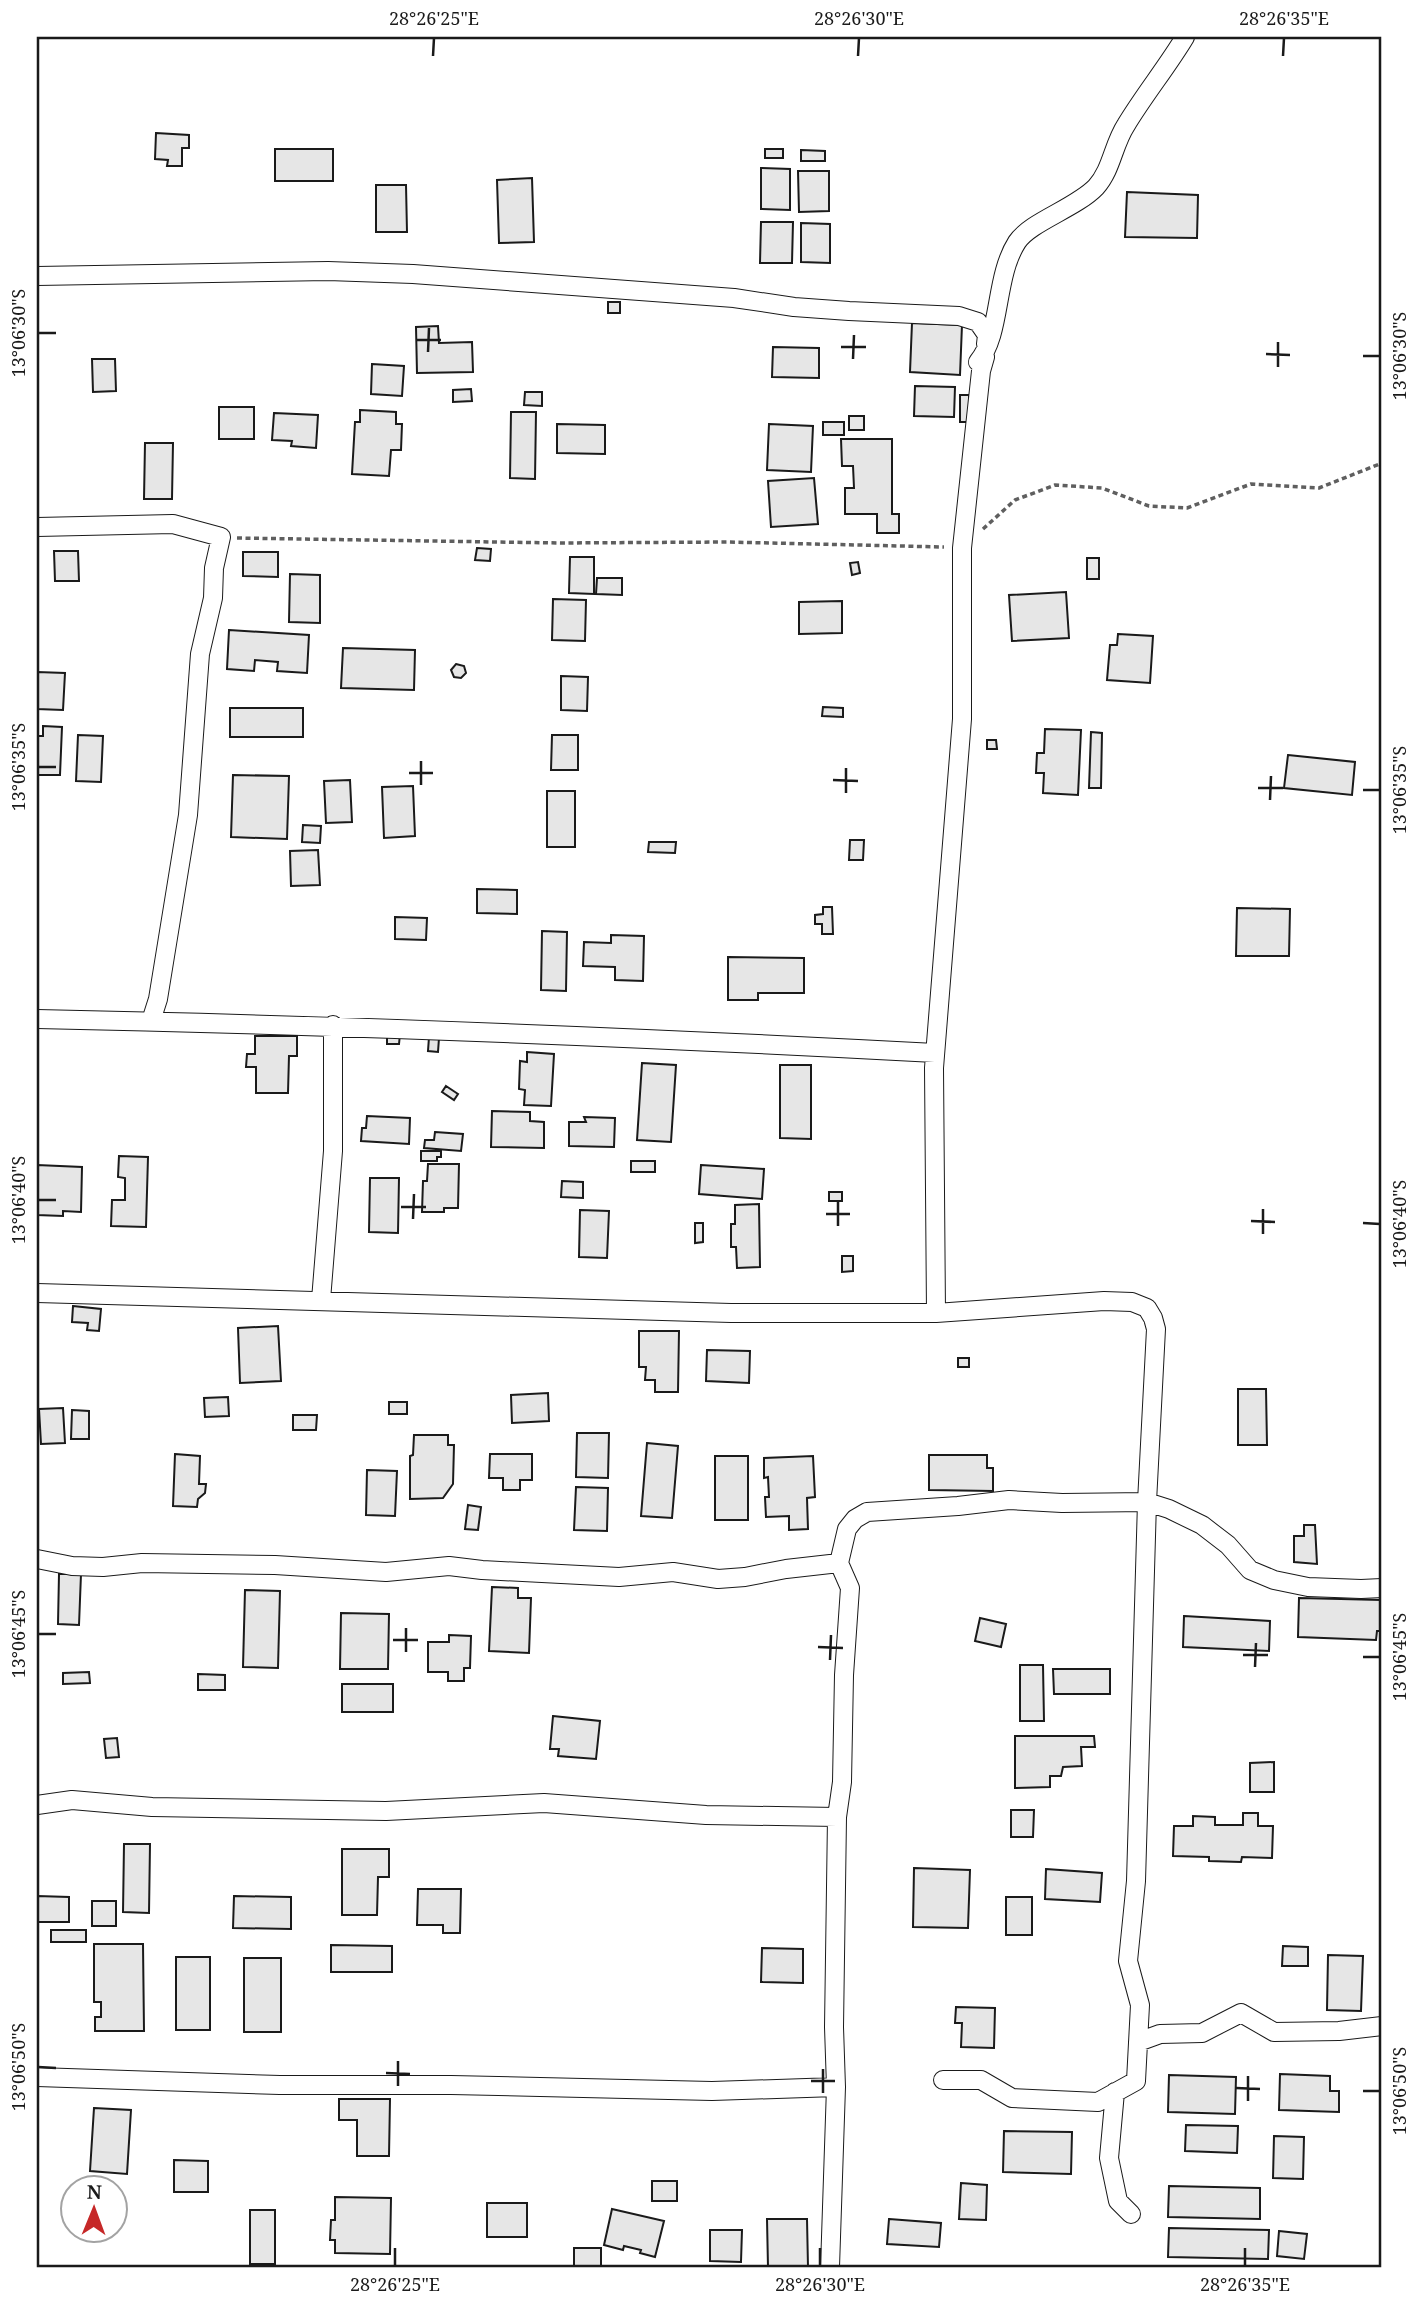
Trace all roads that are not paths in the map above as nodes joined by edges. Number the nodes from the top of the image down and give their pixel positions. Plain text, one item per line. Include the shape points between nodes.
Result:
1 (1185, 37) edge
2 (37, 276) edge
3 (985, 355) junction
4 (37, 527) edge
5 (37, 1019) edge
6 (151, 1021) junction
7 (333, 1026) junction
8 (935, 1054) junction
9 (37, 1293) edge
10 (321, 1300) junction
11 (936, 1312) junction
12 (1147, 1502) junction
13 (37, 1559) edge
14 (839, 1563) junction
15 (1382, 1588) edge
16 (37, 1805) edge
17 (837, 1817) junction
18 (1382, 2026) edge
19 (1138, 2042) junction
20 (37, 2077) edge
21 (943, 2080) dead end
22 (836, 2087) junction
23 (1115, 2092) junction
24 (1131, 2214) dead end
25 (830, 2267) edge

1 - 3 street via 1126,125 1105,175 1093,190 1019,239 1007,262
2 - 3 street via 401,274 959,316 978,322 987,335
3 - 8 street via 962,548 962,719
4 - 6 street via 173,524 221,537 200,654 188,815
5 - 6 street
6 - 7 street
7 - 8 street
7 - 10 street via 333,1151
8 - 11 street
9 - 10 street
10 - 11 street via 731,1313
11 - 12 street via 1104,1301 1132,1302 1147,1308 1156,1341
12 - 14 street via 1009,1500 867,1512 848,1529
12 - 15 street via 1202,1525 1250,1570 1274,1580 1308,1587
12 - 19 street via 1136,1881 1128,1961 1140,2005
13 - 14 street via 103,1567 142,1563 262,1565 386,1572 449,1566 619,1577 673,1572 718,1579
14 - 17 street via 850,1588
16 - 17 street via 72,1800 152,1807 386,1811 544,1803 706,1815
17 - 22 street
18 - 19 street via 1274,2032 1241,2012 1202,2033 1160,2034
19 - 23 street via 1136,2081
20 - 22 street via 712,2091
21 - 23 street via 981,2080 1012,2098 1098,2102
22 - 25 street
23 - 24 street via 1109,2158 1118,2200

